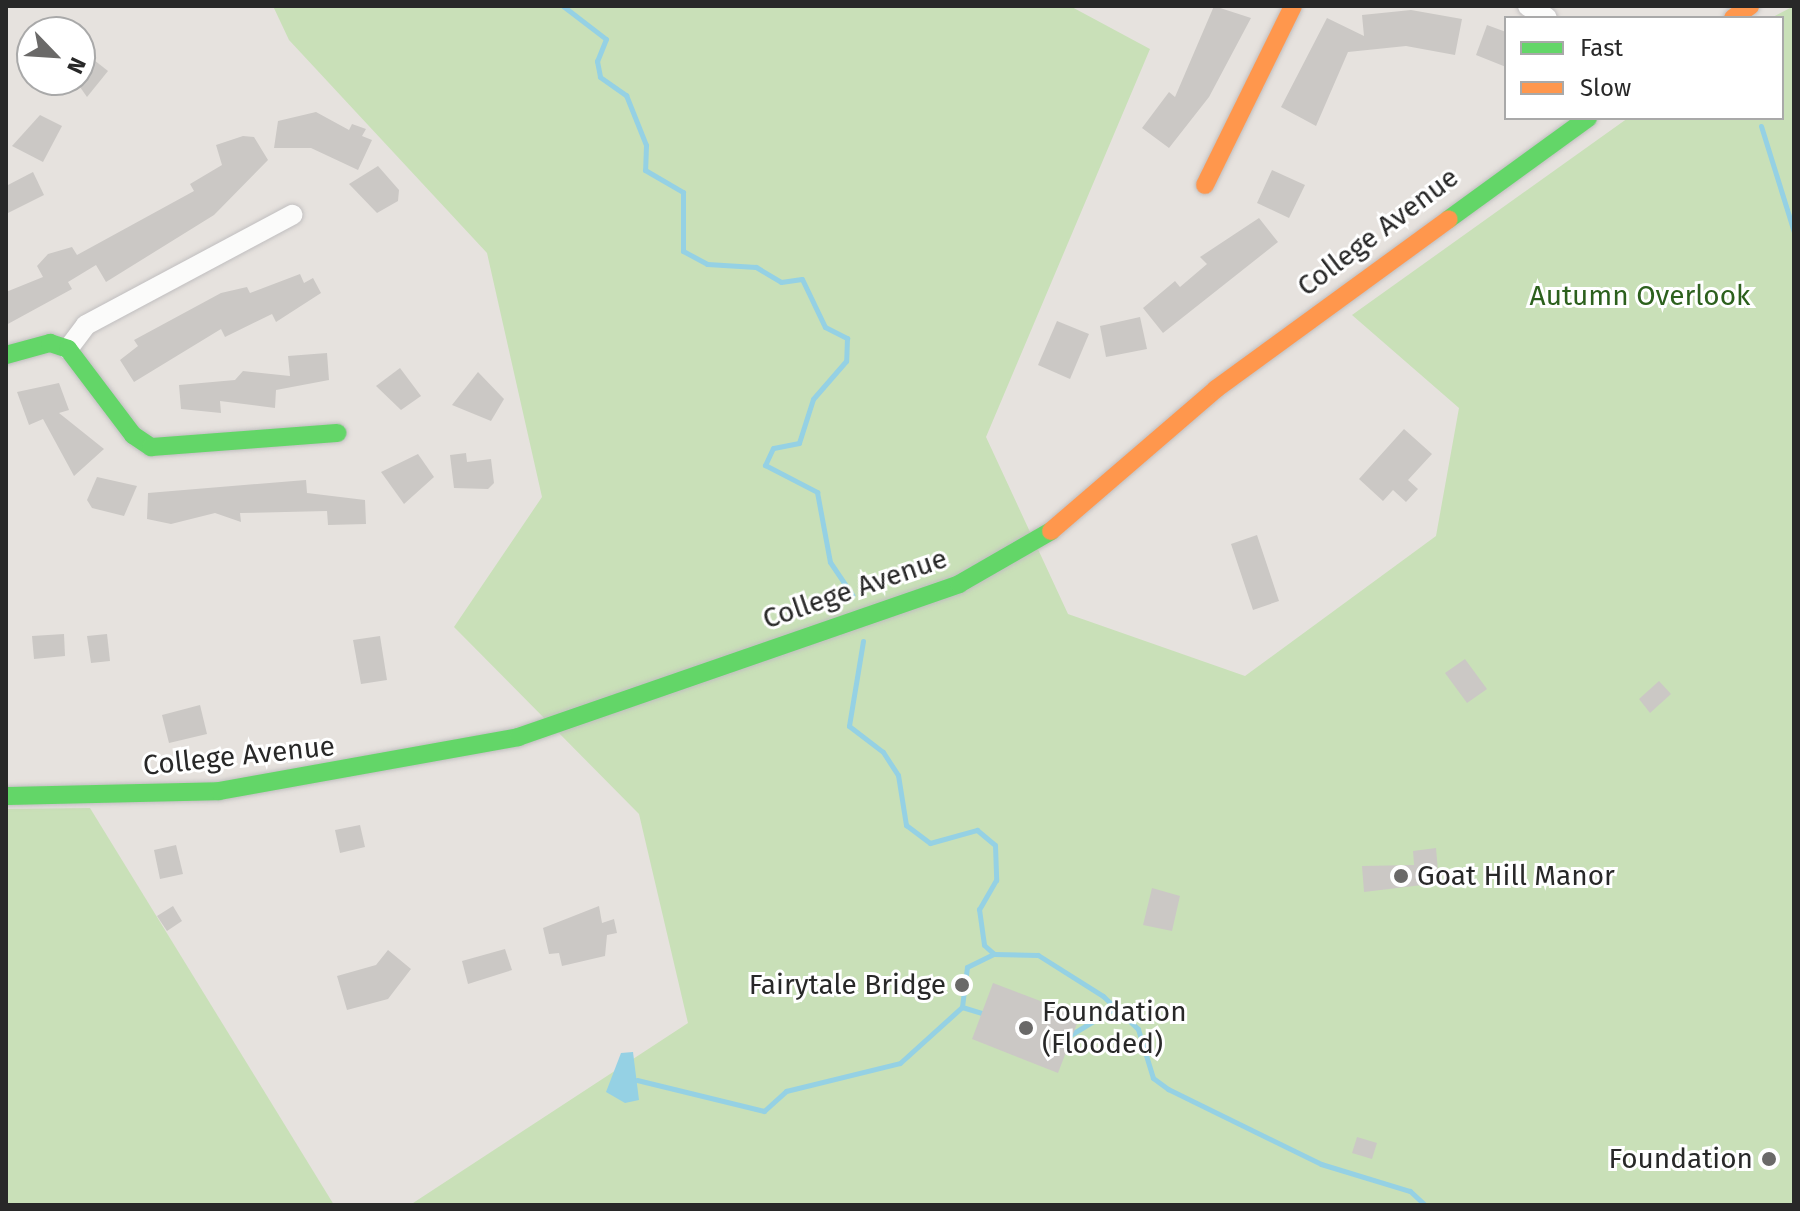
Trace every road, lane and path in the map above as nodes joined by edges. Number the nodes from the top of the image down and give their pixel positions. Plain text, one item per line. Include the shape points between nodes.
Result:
1 (1293, 6) edge
2 (1585, 120) edge
3 (1205, 185) dead end
4 (292, 215) dead end
5 (68, 349) junction
6 (6, 355) edge
7 (337, 433) dead end
8 (6, 796) edge

1 - 3 street
2 - 8 street, College Avenue via 1216,389 1038,542 959,584 518,737 219,791
4 - 5 street via 86,325
5 - 6 street via 50,343
5 - 7 street via 133,435 151,447

